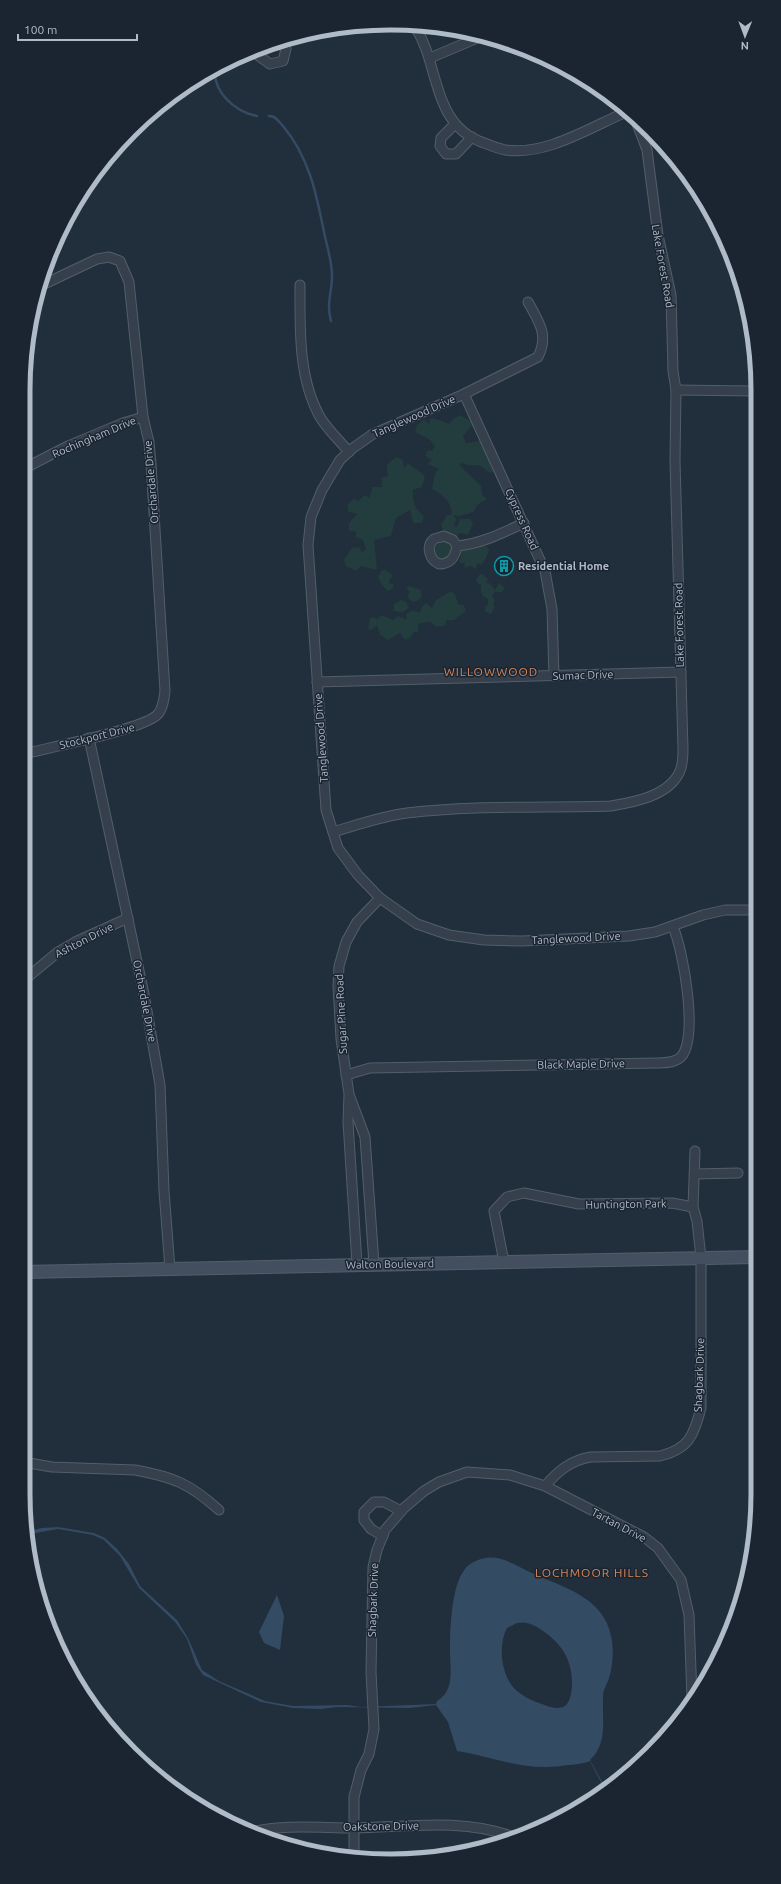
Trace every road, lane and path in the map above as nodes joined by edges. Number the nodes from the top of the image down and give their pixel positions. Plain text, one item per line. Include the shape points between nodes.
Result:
1 (418, 31) edge
2 (473, 40) edge
3 (283, 46) edge
4 (258, 55) edge
5 (430, 58) junction
6 (622, 114) edge
7 (455, 124) junction
8 (640, 131) edge
9 (472, 138) junction
10 (46, 283) edge
11 (300, 285) dead end
12 (528, 302) dead end
13 (676, 390) junction
14 (751, 391) edge
15 (464, 394) junction
16 (143, 417) junction
17 (349, 452) junction
18 (30, 465) edge
19 (524, 523) junction
20 (457, 546) dead end
21 (681, 672) junction
22 (554, 676) junction
23 (317, 682) junction
24 (163, 705) joint
25 (89, 738) junction
26 (30, 752) edge
27 (333, 832) junction
28 (380, 898) junction
29 (751, 910) edge
30 (128, 918) junction
31 (672, 927) junction
32 (30, 975) edge
33 (346, 1075) junction
34 (349, 1094) junction
35 (695, 1151) dead end
36 (738, 1172) dead end
37 (695, 1174) junction
38 (693, 1208) junction
39 (751, 1257) edge
40 (700, 1258) junction
41 (504, 1262) junction
42 (356, 1264) junction
43 (374, 1264) junction
44 (170, 1269) junction
45 (30, 1272) edge
46 (30, 1463) edge
47 (545, 1486) junction
48 (219, 1510) dead end
49 (401, 1511) junction
50 (383, 1536) junction
51 (692, 1691) edge
52 (354, 1828) junction
53 (261, 1830) edge
54 (507, 1835) edge
55 (354, 1852) edge

1 - 5 street
2 - 5 street
3 - 4 street via 286,49 283,61 270,64
5 - 7 street via 443,104
6 - 9 street via 568,138 538,148 505,150
7 - 9 street
7 - 9 street via 441,138 440,146 446,154 456,154
8 - 13 street, Lake Forest Road via 647,150 658,235 670,295
10 - 16 street, Orchardale Drive via 97,259 110,257 120,261 129,282
11 - 17 street via 305,372 310,397 320,418
12 - 15 street, Tanglewood Drive via 541,328 543,347 538,357
13 - 14 street
13 - 21 street, Lake Forest Road via 675,460
15 - 17 street, Tanglewood Drive via 373,434
15 - 19 street, Cypress Road
16 - 18 street, Rochingham Drive via 122,423
16 - 24 street, Orchardale Drive via 150,456 158,571 165,691
17 - 23 street, Tanglewood Drive via 340,460 330,477 311,517 308,545
19 - 20 street via 494,537 466,546
19 - 22 street, Cypress Road via 545,571 549,591
21 - 22 street, Sumac Drive
21 - 27 street, Lake Forest Road via 680,771 672,784 647,798 611,806 466,808 406,813 371,820
22 - 23 street, Sumac Drive
23 - 27 street, Tanglewood Drive via 326,810
24 - 25 street, Stockport Drive via 152,719 134,727
25 - 26 street, Stockport Drive
25 - 30 street, Orchardale Drive
27 - 28 street, Tanglewood Drive via 338,848 358,875
28 - 31 street, Tanglewood Drive via 417,924 449,935 484,940 522,941 629,936
28 - 33 street, Sugar Pine Road via 357,922 346,942 339,966 340,1024
29 - 31 street, Tanglewood Drive via 725,910 703,914
30 - 32 street, Ashton Drive via 58,952
30 - 44 street, Orchardale Drive via 160,1085
31 - 33 street, Black Maple Drive via 678,938 683,959 689,1017 686,1049 680,1058 658,1063 370,1068
33 - 34 street, Sugar Pine Road
34 - 42 street, Sugar Pine Road via 348,1122
34 - 43 street, Sugar Pine Road via 365,1137
35 - 37 street
36 - 37 street
37 - 38 street
38 - 40 street via 697,1221
38 - 41 street, Huntington Park via 672,1203 579,1204 524,1193 507,1197 494,1211
39 - 40 main road, Walton Boulevard
40 - 41 main road, Walton Boulevard
40 - 47 street, Shagbark Drive via 701,1408 689,1440 680,1449 660,1456 580,1459 558,1472
41 - 43 main road, Walton Boulevard
42 - 43 main road, Walton Boulevard
42 - 44 main road, Walton Boulevard
44 - 45 main road, Walton Boulevard
46 - 48 street via 52,1467 147,1472 188,1486
47 - 49 street, Shagbark Drive via 510,1475 467,1472 439,1482
47 - 51 street, Tartan Drive via 644,1537 658,1548 670,1564 681,1580 689,1615
49 - 50 street, Shagbark Drive
49 - 50 street via 384,1502 374,1502 364,1512 364,1520 371,1529
50 - 52 street, Shagbark Drive via 373,1568 371,1672 374,1729 369,1754 361,1770 354,1797
52 - 53 street, Oakstone Drive via 283,1826
52 - 54 street, Oakstone Drive via 466,1826
52 - 55 street, Shagbark Drive

